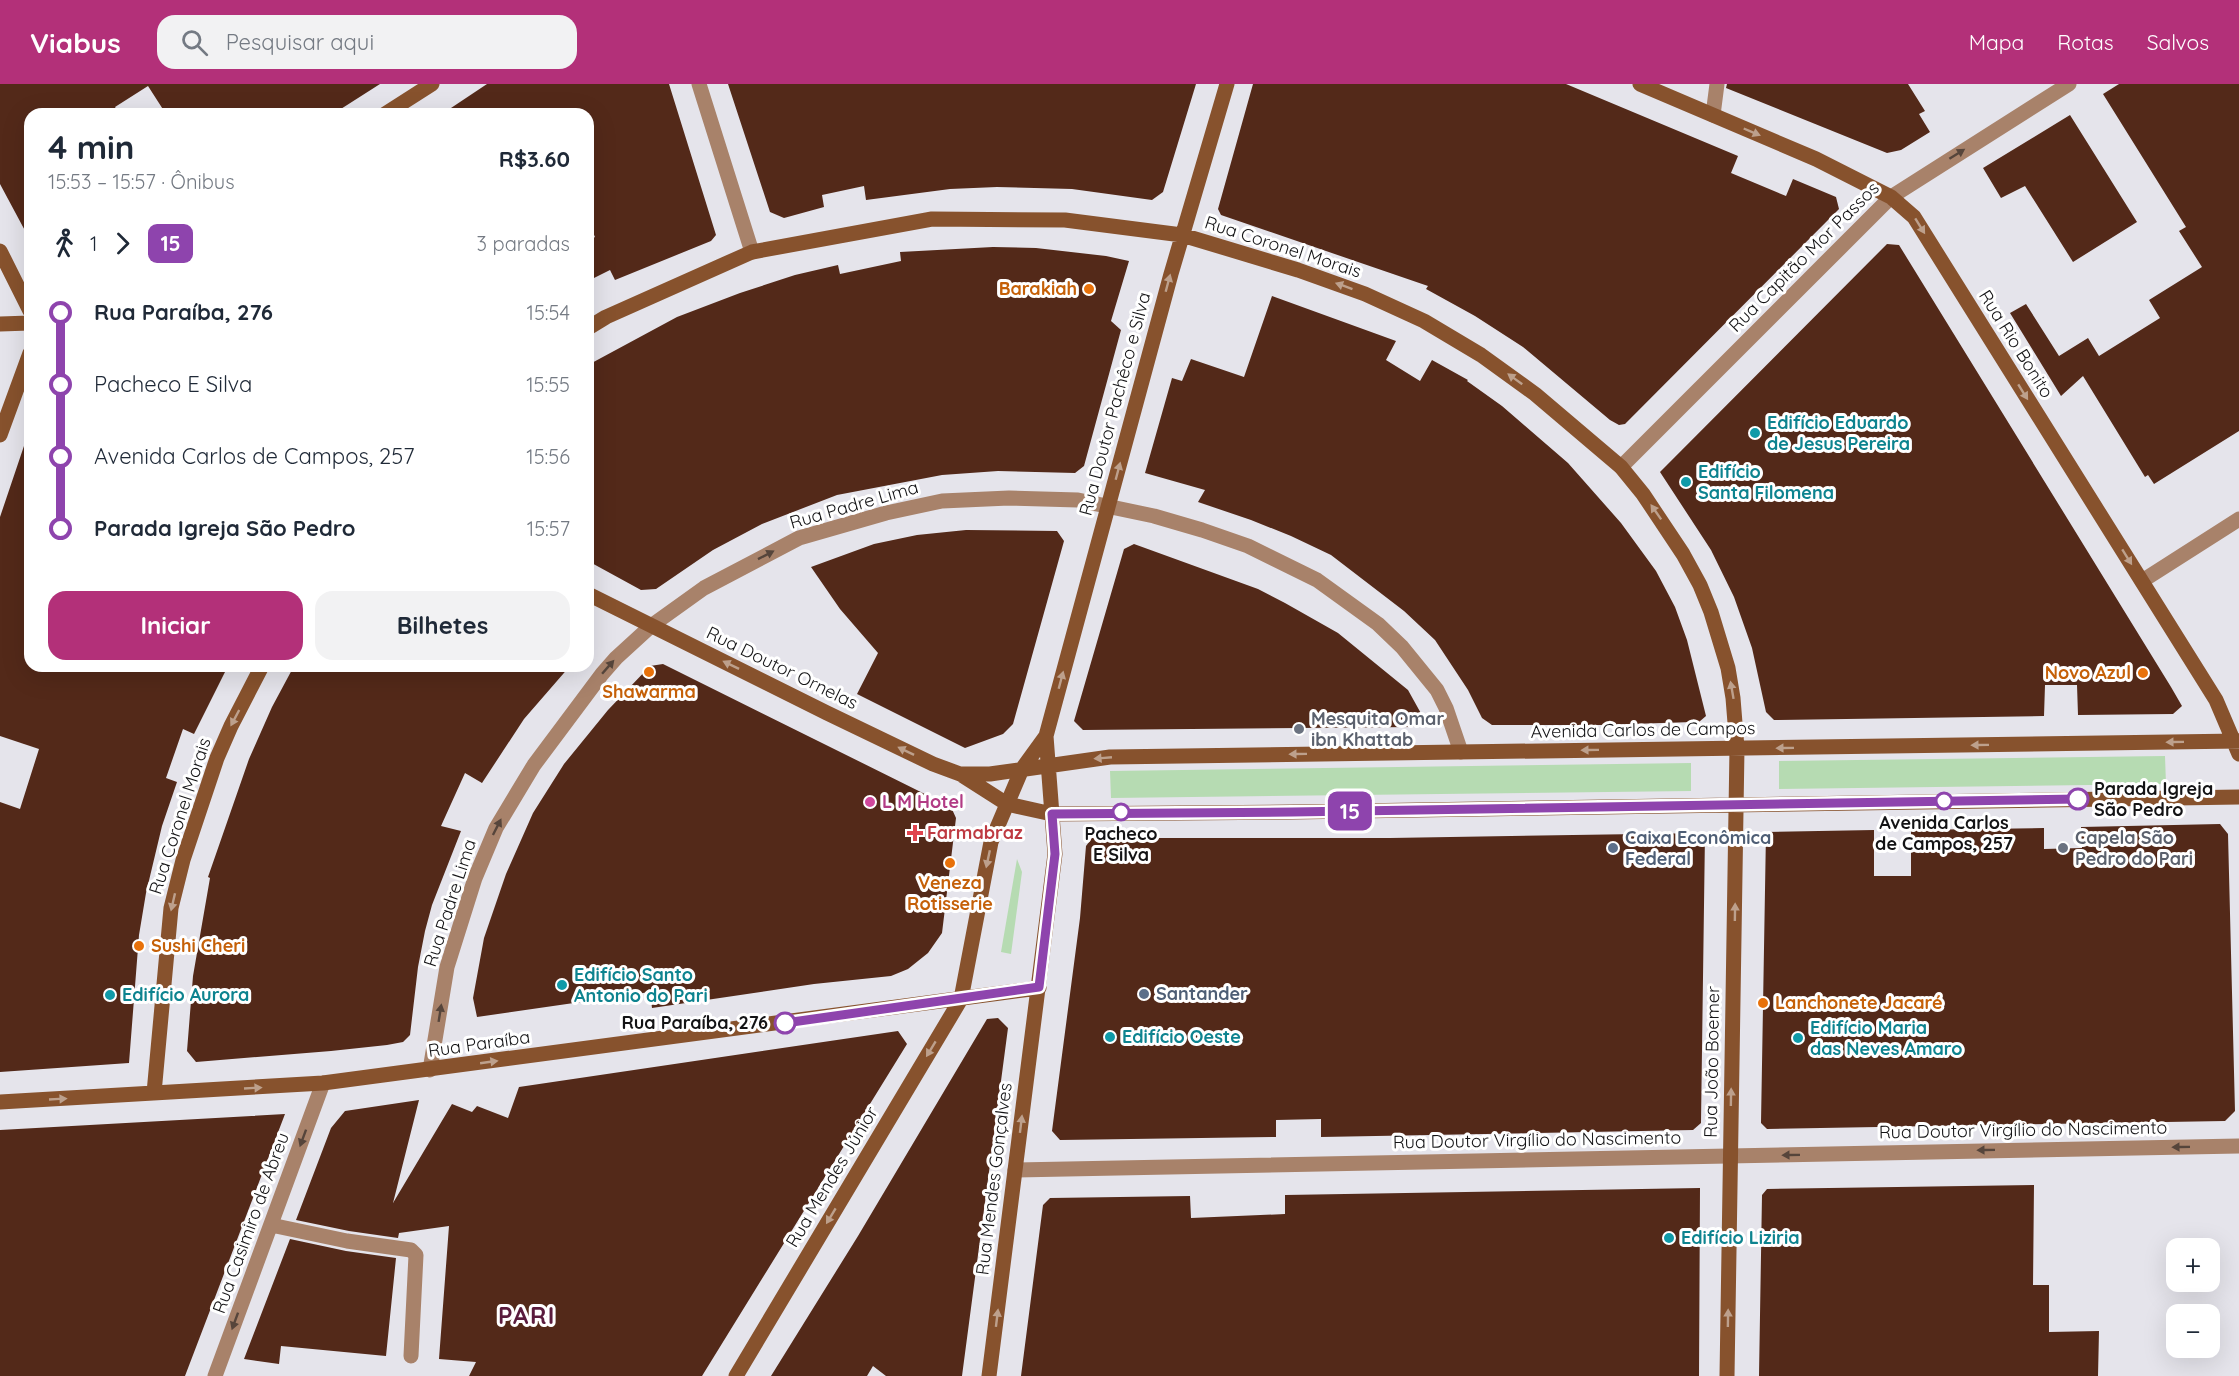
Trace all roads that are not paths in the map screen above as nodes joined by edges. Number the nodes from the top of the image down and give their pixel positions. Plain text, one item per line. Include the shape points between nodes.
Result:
1 (432, 84) edge
2 (699, 84) edge
3 (1227, 84) edge
4 (1640, 84) edge
5 (1718, 84) edge
6 (2069, 84) edge
7 (394, 108) edge
8 (1713, 115) junction
9 (1891, 197) junction
10 (1182, 235) junction
11 (0, 251) edge
12 (752, 252) junction
13 (24, 299) edge
14 (24, 323) edge
15 (0, 324) edge
16 (594, 324) edge
17 (24, 369) edge
18 (0, 435) edge
19 (1621, 466) junction
20 (1108, 507) junction
21 (2239, 519) edge
22 (2142, 581) junction
23 (594, 597) edge
24 (651, 626) junction
25 (259, 672) edge
26 (1046, 736) junction
27 (2237, 745) edge
28 (1737, 748) junction
29 (1461, 752) junction
30 (1048, 765) junction
31 (1022, 769) junction
32 (960, 774) junction
33 (2239, 797) edge
34 (1007, 804) junction
35 (1736, 804) junction
36 (1052, 814) junction
37 (1039, 987) junction
38 (961, 999) junction
39 (430, 1070) junction
40 (323, 1083) junction
41 (154, 1093) junction
42 (0, 1102) edge
43 (2239, 1146) edge
44 (1730, 1156) junction
45 (1015, 1170) junction
46 (271, 1225) junction
47 (411, 1356) dead end
48 (215, 1376) edge
49 (736, 1376) edge
50 (989, 1376) edge
51 (1727, 1376) edge

1 - 7 street
2 - 12 street
3 - 10 street, Rua Doutor Pachêco e Silva
4 - 8 street, Rua Rio Bonito
5 - 8 street
9 -> 6 street, Rua Capitão Mor Passos
8 -> 9 street, Rua Rio Bonito via 1816,159
9 - 19 street, Rua Capitão Mor Passos
9 -> 22 street, Rua Rio Bonito via 1914,217
10 - 12 street, Rua Coronel Morais via 1065,220 932,219
19 -> 10 street, Rua Coronel Morais via 1517,381 1424,321 1298,270
20 -> 10 street, Rua Doutor Pachêco e Silva
11 - 13 street
12 - 16 street, Rua Coronel Morais
14 - 15 street
17 - 18 street
28 -> 19 street, Rua Coronel Morais via 1728,668 1700,585 1664,523
24 -> 20 street, Rua Padre Lima via 704,588 800,538 886,513 942,501 1009,498 1078,500
26 -> 20 street, Rua Doutor Pachêco e Silva
20 - 29 street, Rua Padre Lima via 1154,516 1248,546 1337,593 1378,624 1425,673 1446,708
21 - 22 street
22 - 27 street, Rua Rio Bonito via 2216,700
23 - 24 street, Rua Doutor Ornelas
32 -> 24 street, Rua Doutor Ornelas
39 -> 24 street, Rua Padre Lima via 447,967 475,878 496,828 534,765 602,674
25 -> 41 street, Rua Coronel Morais via 217,758 171,908
26 - 30 street, Rua Doutor Pachêco e Silva
26 - 31 street, Rua Doutor Pachêco e Silva
27 -> 28 street, Avenida Carlos de Campos
28 -> 29 street, Avenida Carlos de Campos
28 - 35 street, Rua João Boemer
29 -> 30 street, Avenida Carlos de Campos via 1110,757
30 - 31 street, Rua Doutor Ornelas
30 - 36 street, Rua Doutor Pachêco e Silva
31 - 32 street, Rua Doutor Ornelas
31 - 34 street, Rua Doutor Pachêco e Silva
32 - 34 street, Rua Doutor Ornelas
33 - 35 street
34 - 36 street, Rua Doutor Ornelas
34 -> 38 street, Rua Doutor Pachêco e Silva via 991,842
35 - 36 street
44 -> 35 street, Rua João Boemer
36 - 37 street, Rua Mendes Gonçalves via 1055,854
37 - 38 street, Rua Paraíba
45 -> 37 street, Rua Mendes Gonçalves
39 -> 38 street, Rua Paraíba
38 -> 49 street, Rua Mendes Júnior
39 - 40 street, Rua Paraíba
41 -> 40 street, Rua Paraíba
40 -> 46 street, Rua Casimiro de Abreu
42 -> 41 street, Rua Paraíba
43 -> 44 street, Rua Doutor Virgílio do Nascimento
44 - 45 street, Rua Doutor Virgílio do Nascimento
51 -> 44 street, Rua João Boemer
50 -> 45 street, Rua Mendes Gonçalves
46 - 47 street via 414,1252
46 -> 48 street, Rua Casimiro de Abreu

